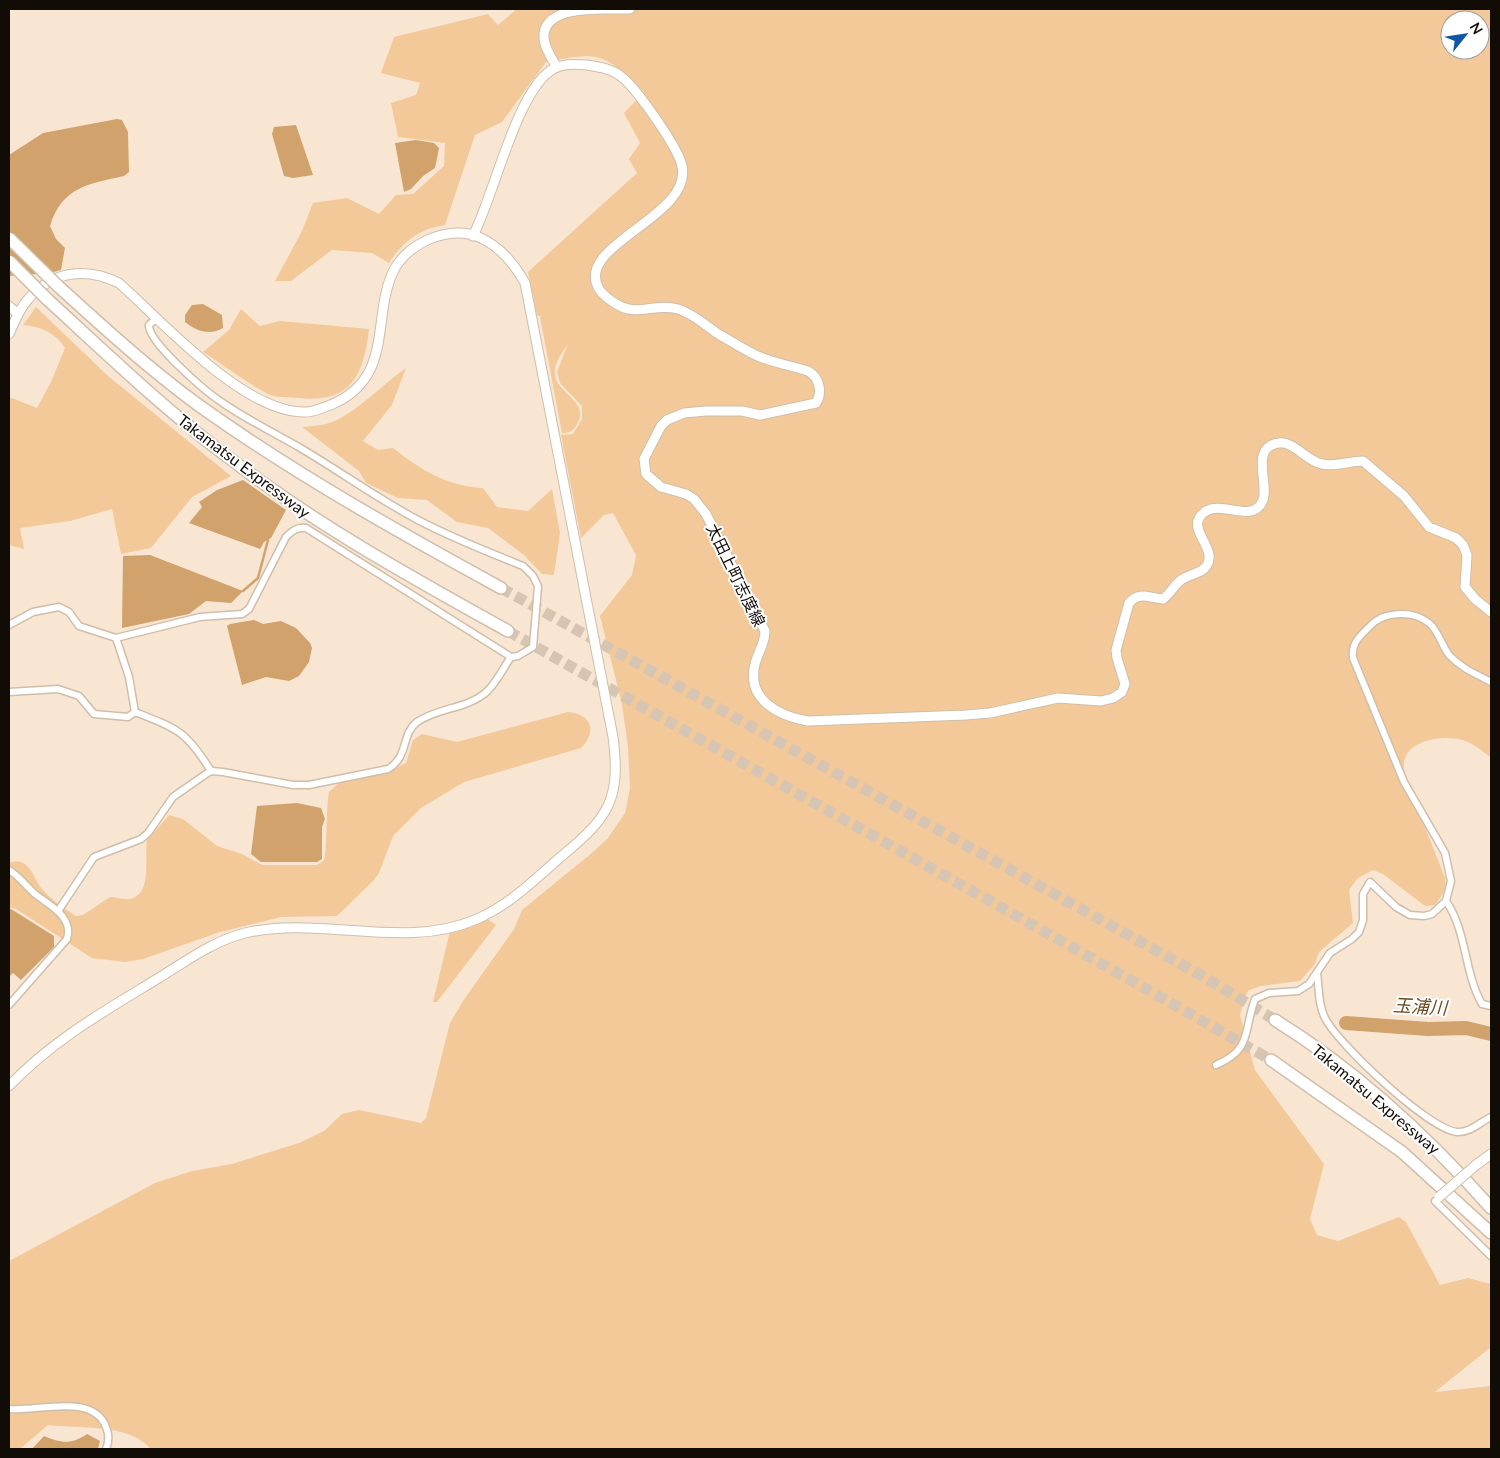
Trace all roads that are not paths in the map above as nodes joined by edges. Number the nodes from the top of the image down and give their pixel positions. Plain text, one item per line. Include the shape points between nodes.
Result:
1 (630, 9) edge
2 (556, 67) junction
3 (473, 236) junction
4 (9, 238) edge
5 (9, 261) edge
6 (9, 306) edge
7 (18, 314) junction
8 (157, 318) junction
9 (9, 334) edge
10 (501, 588) tunnel mouth
11 (1491, 612) edge
12 (9, 625) edge
13 (508, 631) tunnel mouth
14 (116, 638) junction
15 (510, 657) junction
16 (1491, 682) edge
17 (9, 692) edge
18 (135, 712) junction
19 (211, 771) junction
20 (9, 870) edge
21 (1446, 901) junction
22 (58, 911) junction
23 (1318, 973) junction
24 (9, 1005) edge
25 (1491, 1006) edge
26 (1275, 1020) tunnel mouth
27 (1271, 1060) tunnel mouth
28 (1216, 1065) dead end
29 (9, 1086) edge
30 (1491, 1117) edge
31 (1491, 1154) edge
32 (1437, 1199) joint
33 (1491, 1208) edge
34 (1491, 1233) edge
35 (1491, 1256) edge
36 (9, 1408) edge
37 (106, 1449) edge

1 - 2 main road via 570,11 553,19 544,33 544,41
2 - 3 main road via 543,77 527,100
2 - 11 main road, 太田上町志度線 via 580,64 620,75 665,134 684,175 681,186 667,206 620,241 599,265 596,282 599,290 631,311 662,307 687,312 760,357 815,375 819,388 816,402 760,415 706,410 675,416 661,426 644,459 646,474 654,482 686,494 706,514 765,631 754,676 759,694 776,712 808,721 966,715 1058,698 1094,701 1112,698 1122,692 1125,684 1116,650 1129,603 1141,595 1163,599 1182,579 1207,566 1208,552 1197,528 1198,520 1202,514 1216,507 1243,512 1256,509 1264,495 1262,458 1271,445 1278,443 1286,443 1306,458 1321,464 1332,466 1363,460 1371,465 1404,496 1429,527 1456,538 1463,545 1466,555 1465,587
3 - 8 main road via 459,233 443,235 414,248 403,259 393,271 378,353 367,375 357,389 344,398 307,412 268,404 246,393 224,378
3 - 29 main road via 500,252 517,269 525,283 613,737 615,779 608,809 585,836 540,875 480,918 424,932 289,928 265,929 225,940 65,1036
4 - 10 highway, Takamatsu Expressway, bridge via 130,352 196,403 253,443 406,536
5 - 13 highway, Takamatsu Expressway, bridge via 154,398 232,460 357,546
6 - 7 main road
7 - 8 main road via 40,288 71,273 89,272 119,283
7 - 9 main road
8 - 15 street via 149,325 155,340 199,385 221,402 303,449 364,490 420,521 522,566 533,576 538,586 533,647
12 - 14 street via 33,612 59,607 69,612 79,626
14 - 15 street via 200,617 242,614 249,609 286,537 300,527
14 - 18 street via 129,677
15 - 19 street via 484,694 417,722 411,728 402,757 388,769 309,785
16 - 21 street via 1464,668 1449,655 1430,623 1418,618 1388,614 1373,622 1354,643 1352,650 1404,782 1445,853 1451,881
17 - 18 street via 58,689 79,696 94,714 128,717
18 - 19 street via 185,735
19 - 22 street via 173,798 141,839 94,857
20 - 22 street
21 - 23 street via 1432,914 1410,915 1396,907 1370,882 1363,894 1363,920 1359,932 1330,953
21 - 25 street via 1463,944 1474,991 1482,1004
22 - 24 street via 68,926 67,939
23 - 28 street via 1298,991 1269,993 1254,999 1240,1050
23 - 30 street via 1324,1018 1335,1034 1353,1055 1408,1103 1444,1128 1457,1132 1467,1131
26 - 33 highway, Takamatsu Expressway via 1380,1099 1438,1151
27 - 34 highway, Takamatsu Expressway via 1402,1152
31 - 32 main road, bridge
32 - 35 street
36 - 37 street via 63,1406 93,1411 105,1424 108,1433

